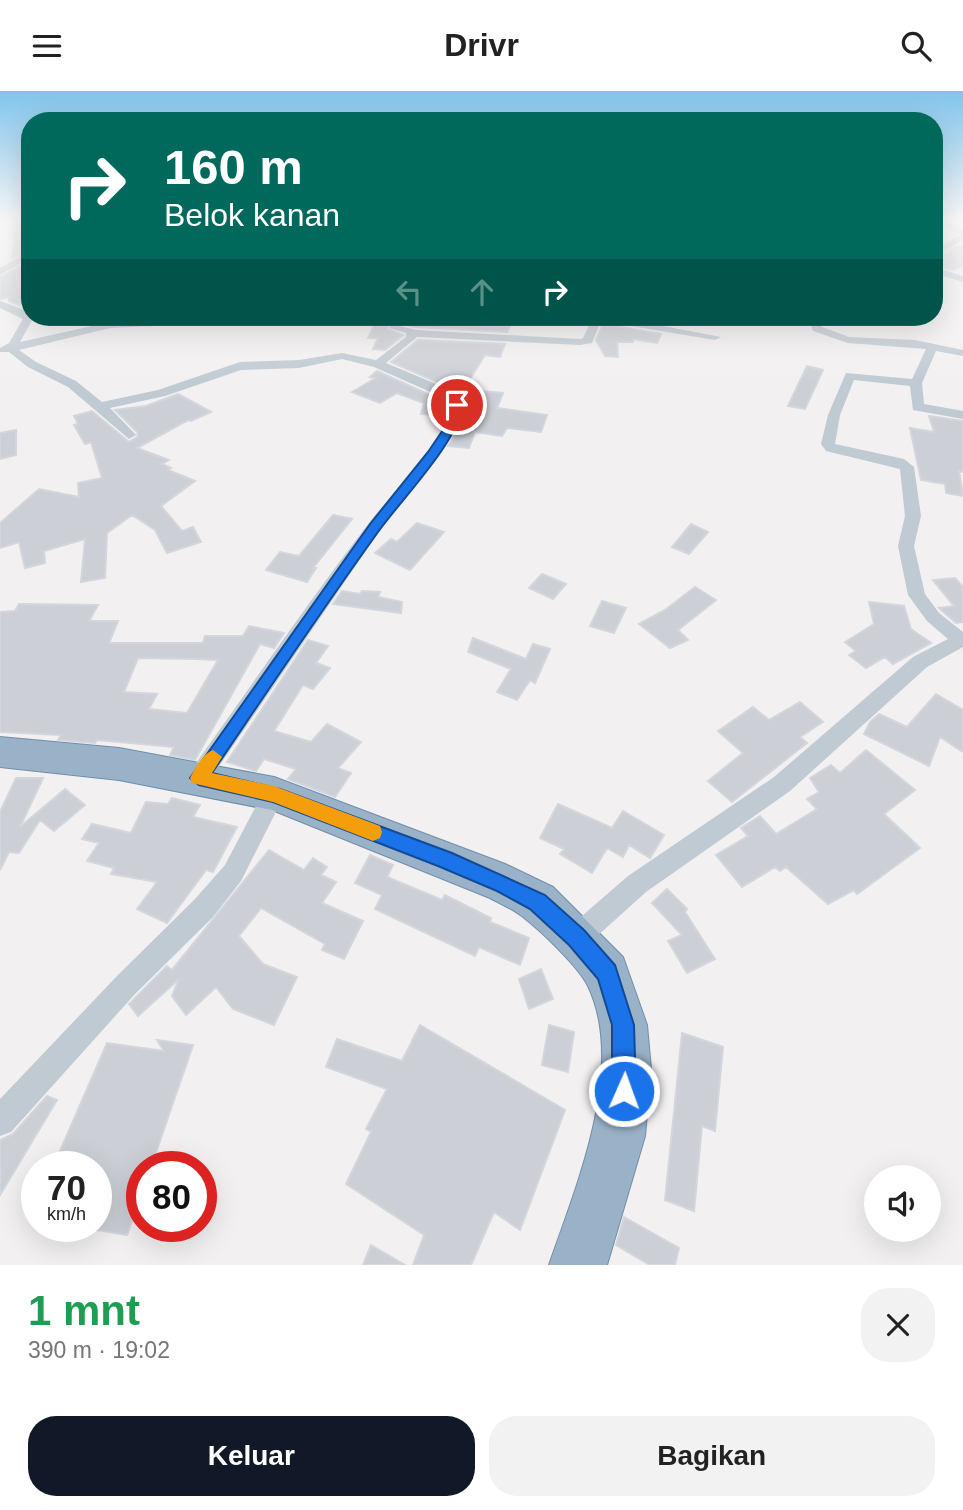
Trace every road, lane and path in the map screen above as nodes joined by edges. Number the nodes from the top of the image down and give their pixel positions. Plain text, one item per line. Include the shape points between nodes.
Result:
1 (946, 274) edge
2 (963, 279) edge
3 (0, 304) edge
4 (21, 313) edge
5 (22, 326) edge
6 (106, 326) edge
7 (396, 326) edge
8 (595, 326) edge
9 (651, 326) edge
10 (816, 326) edge
11 (413, 333) junction
12 (715, 337) dead end
13 (933, 345) junction
14 (5, 350) edge
15 (963, 353) edge
16 (377, 365) junction
17 (916, 383) junction
18 (98, 407) junction
19 (963, 415) edge
20 (129, 435) dead end
21 (962, 639) edge
22 (0, 752) edge
23 (199, 778) junction
24 (274, 794) junction
25 (576, 938) junction
26 (0, 1121) edge
27 (578, 1265) edge

1 - 2 street
3 - 4 street
5 - 14 street
6 - 14 street
7 - 11 street via 395,330
8 - 11 street via 588,341 580,342
9 - 12 street
10 - 13 street via 845,339
11 - 16 street
13 - 15 street
13 - 17 street
14 - 18 street via 75,386
16 - 18 street via 342,356 299,364 240,366 161,393
16 - 23 street via 454,396 456,418
17 - 19 street via 920,412
17 - 21 street via 850,376 828,444 907,467 913,516 906,546 917,595 933,617
18 - 20 street via 120,421
21 - 25 street via 920,662 782,784 637,884
22 - 23 highway via 119,764
23 - 24 highway
24 - 25 highway via 505,884 537,902
24 - 26 street via 233,873 204,908
25 - 27 highway via 607,973 623,1025 626,1069 620,1136

